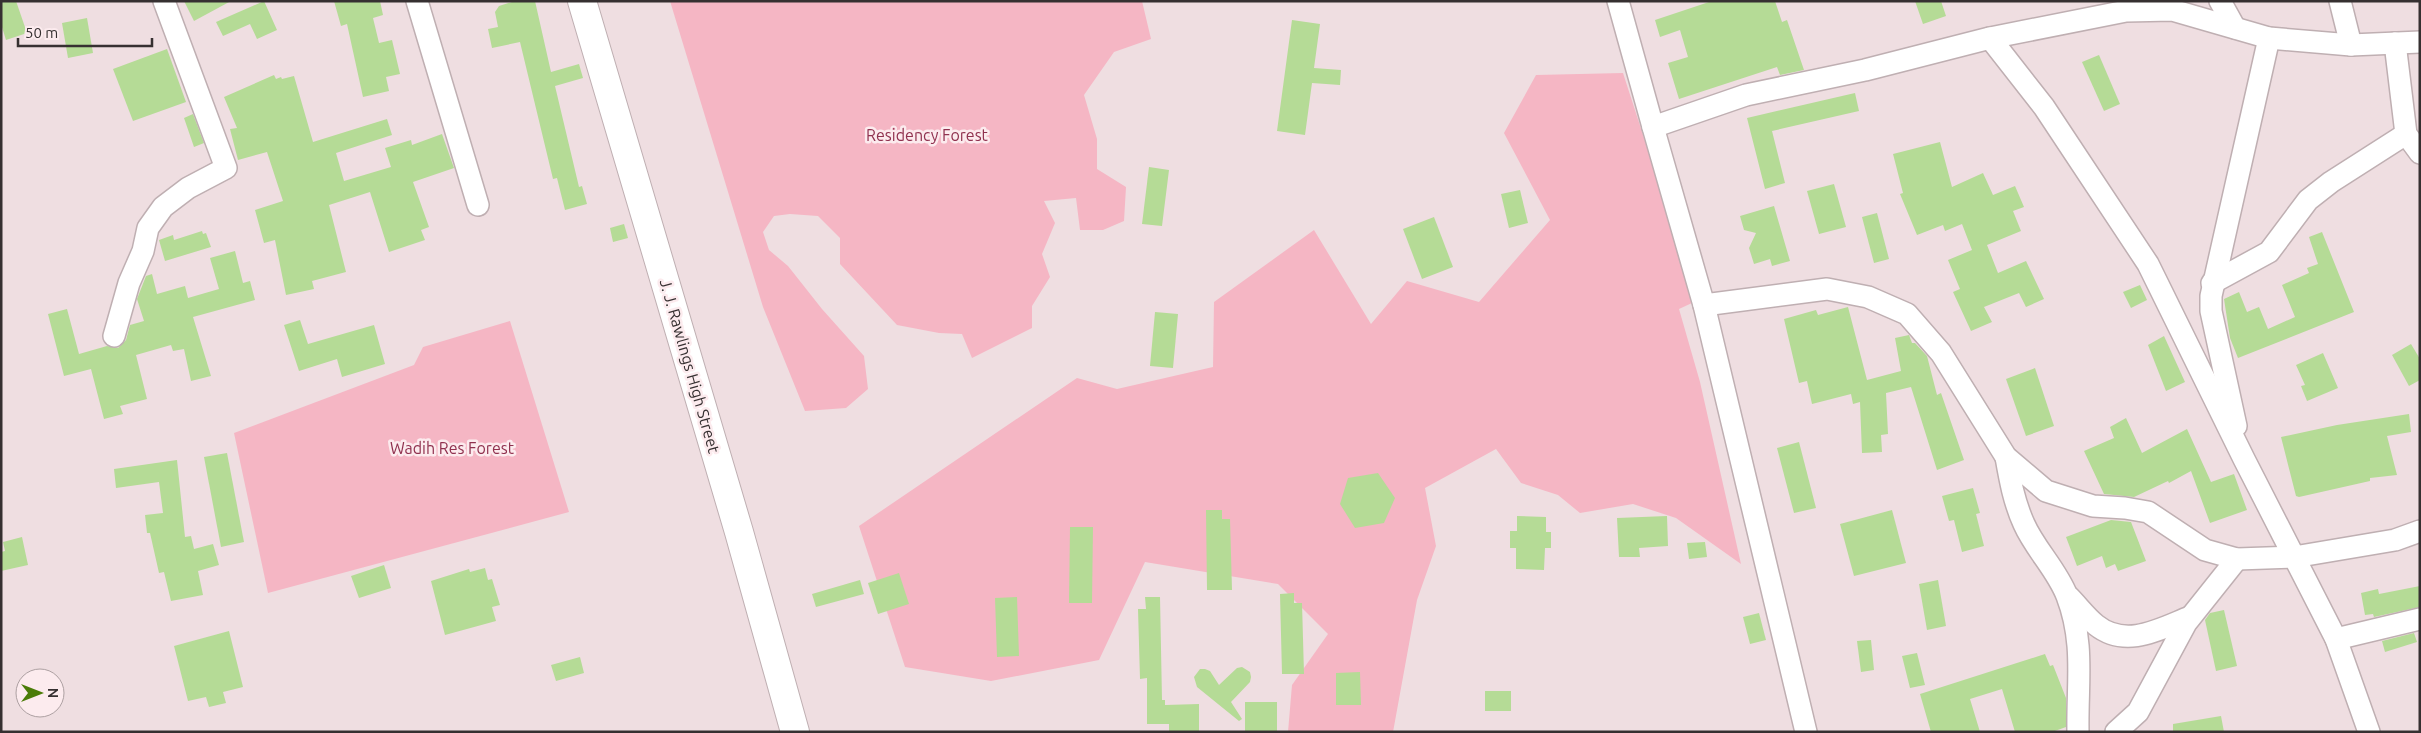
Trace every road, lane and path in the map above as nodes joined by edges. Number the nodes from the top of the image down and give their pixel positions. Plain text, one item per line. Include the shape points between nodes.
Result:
1 (164, 1) edge
2 (417, 1) edge
3 (582, 1) edge
4 (1618, 1) edge
5 (2220, 1) edge
6 (2340, 1) edge
7 (2235, 28) junction
8 (1990, 38) junction
9 (2269, 38) junction
10 (2420, 42) edge
11 (2395, 43) junction
12 (2351, 45) junction
13 (1652, 127) junction
14 (2406, 134) junction
15 (2420, 153) edge
16 (478, 205) dead end
17 (2212, 283) junction
18 (1704, 305) junction
19 (114, 336) dead end
20 (2006, 457) junction
21 (2244, 459) junction
22 (2420, 531) edge
23 (2294, 557) junction
24 (2237, 558) junction
25 (2066, 594) junction
26 (2190, 616) junction
27 (2420, 619) edge
28 (2336, 639) junction
29 (795, 732) edge
30 (1806, 732) edge
31 (2078, 732) edge
32 (2116, 732) edge
33 (2369, 732) edge

1 - 19 street via 226,168 188,188 163,207 148,228
2 - 16 street
3 - 29 main road, J. J. Rawlings High Street
4 - 13 street
5 - 7 street
6 - 12 street
7 - 8 street via 2172,10 2126,11
7 - 9 street
8 - 13 street via 1865,70 1746,95
8 - 21 street via 2044,107 2148,264
9 - 12 street
9 - 17 street
10 - 11 street
11 - 12 street
11 - 14 street
13 - 18 street
14 - 15 street
14 - 17 street via 2308,200 2269,252
17 - 21 street via 2211,311
18 - 20 street via 1827,289 1868,297 1907,314 1941,353
18 - 30 street
20 - 24 street via 2046,491 2093,506 2148,512 2206,550
20 - 25 street via 2013,495 2024,524
21 - 23 street
22 - 23 street via 2395,540
23 - 24 street
23 - 28 street
24 - 26 street
25 - 26 street via 2096,625 2122,637 2147,634
25 - 31 street via 2076,624 2080,651
26 - 32 street via 2138,712
27 - 28 street
28 - 33 street

